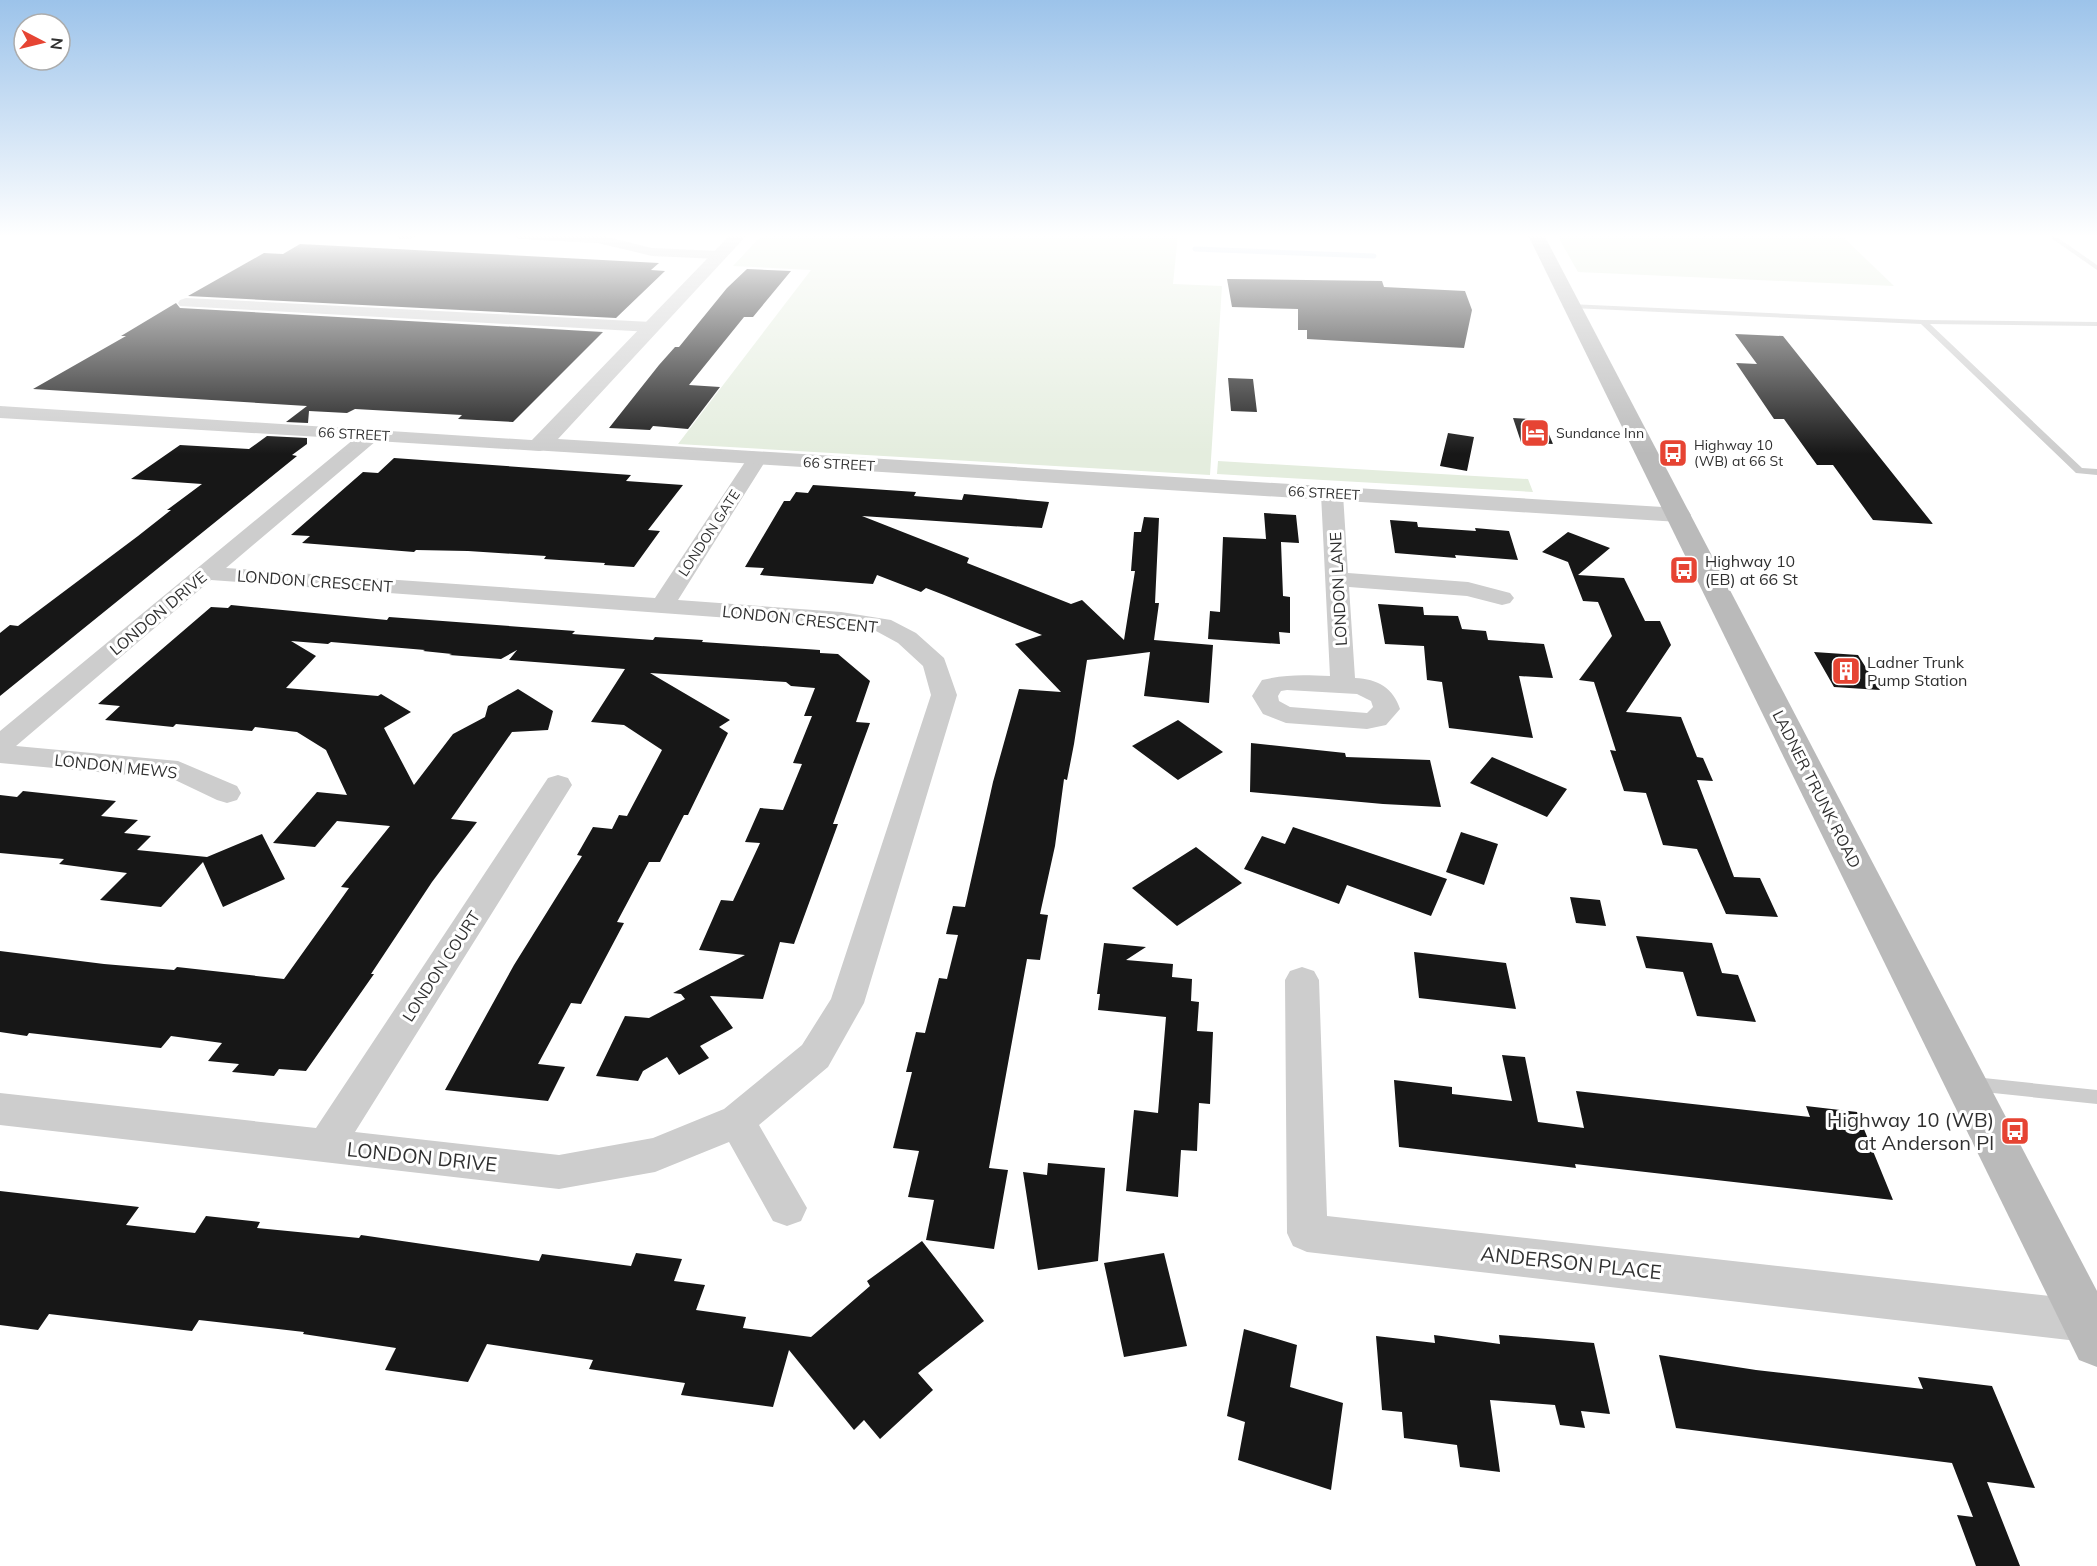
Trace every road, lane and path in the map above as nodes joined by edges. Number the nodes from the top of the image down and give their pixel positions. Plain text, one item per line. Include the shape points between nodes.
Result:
1 (284, 308) edge
2 (669, 308) edge
3 (1573, 308) edge
4 (1618, 308) edge
5 (1923, 322) junction
6 (2097, 324) edge
7 (651, 327) junction
8 (0, 412) edge
9 (371, 435) junction
10 (540, 445) junction
11 (756, 459) junction
12 (2097, 472) edge
13 (1332, 494) junction
14 (1679, 515) junction
15 (206, 573) junction
16 (1337, 579) junction
17 (1502, 598) dead end
18 (662, 606) junction
19 (1343, 685) dead end
20 (0, 745) edge
21 (0, 754) edge
22 (558, 785) dead end
23 (227, 793) dead end
24 (1302, 980) dead end
25 (1965, 1083) junction
26 (2097, 1097) edge
27 (0, 1109) edge
28 (736, 1121) junction
29 (325, 1146) junction
30 (787, 1208) dead end
31 (2092, 1332) edge

1 - 7 street
2 - 7 street
3 - 14 main road, LADNER TRUNK ROAD
4 - 5 lane
5 - 6 lane
5 - 12 lane via 2079,471
7 - 10 street
8 - 9 street, 66 STREET
9 - 10 street, 66 STREET
9 - 15 street, LONDON DRIVE
10 - 11 street, 66 STREET
11 - 13 street, 66 STREET
11 - 18 street, LONDON GATE
13 - 14 street, 66 STREET
13 - 16 street, LONDON LANE
14 - 25 main road, LADNER TRUNK ROAD
15 - 18 street, LONDON CRESCENT
15 - 20 street, LONDON DRIVE
16 - 17 street via 1468,589
16 - 19 street, LONDON LANE
18 - 28 street, LONDON CRESCENT via 841,619 882,626 906,638 934,663 944,695 847,1003 815,1056
21 - 23 street, LONDON MEWS via 178,770
22 - 29 street, LONDON COURT
24 - 31 street, ANDERSON PLACE via 1307,1233
25 - 26 lane
25 - 31 main road, LADNER TRUNK ROAD
27 - 29 street, LONDON DRIVE
28 - 29 street, LONDON DRIVE via 655,1155 559,1172
28 - 30 street

